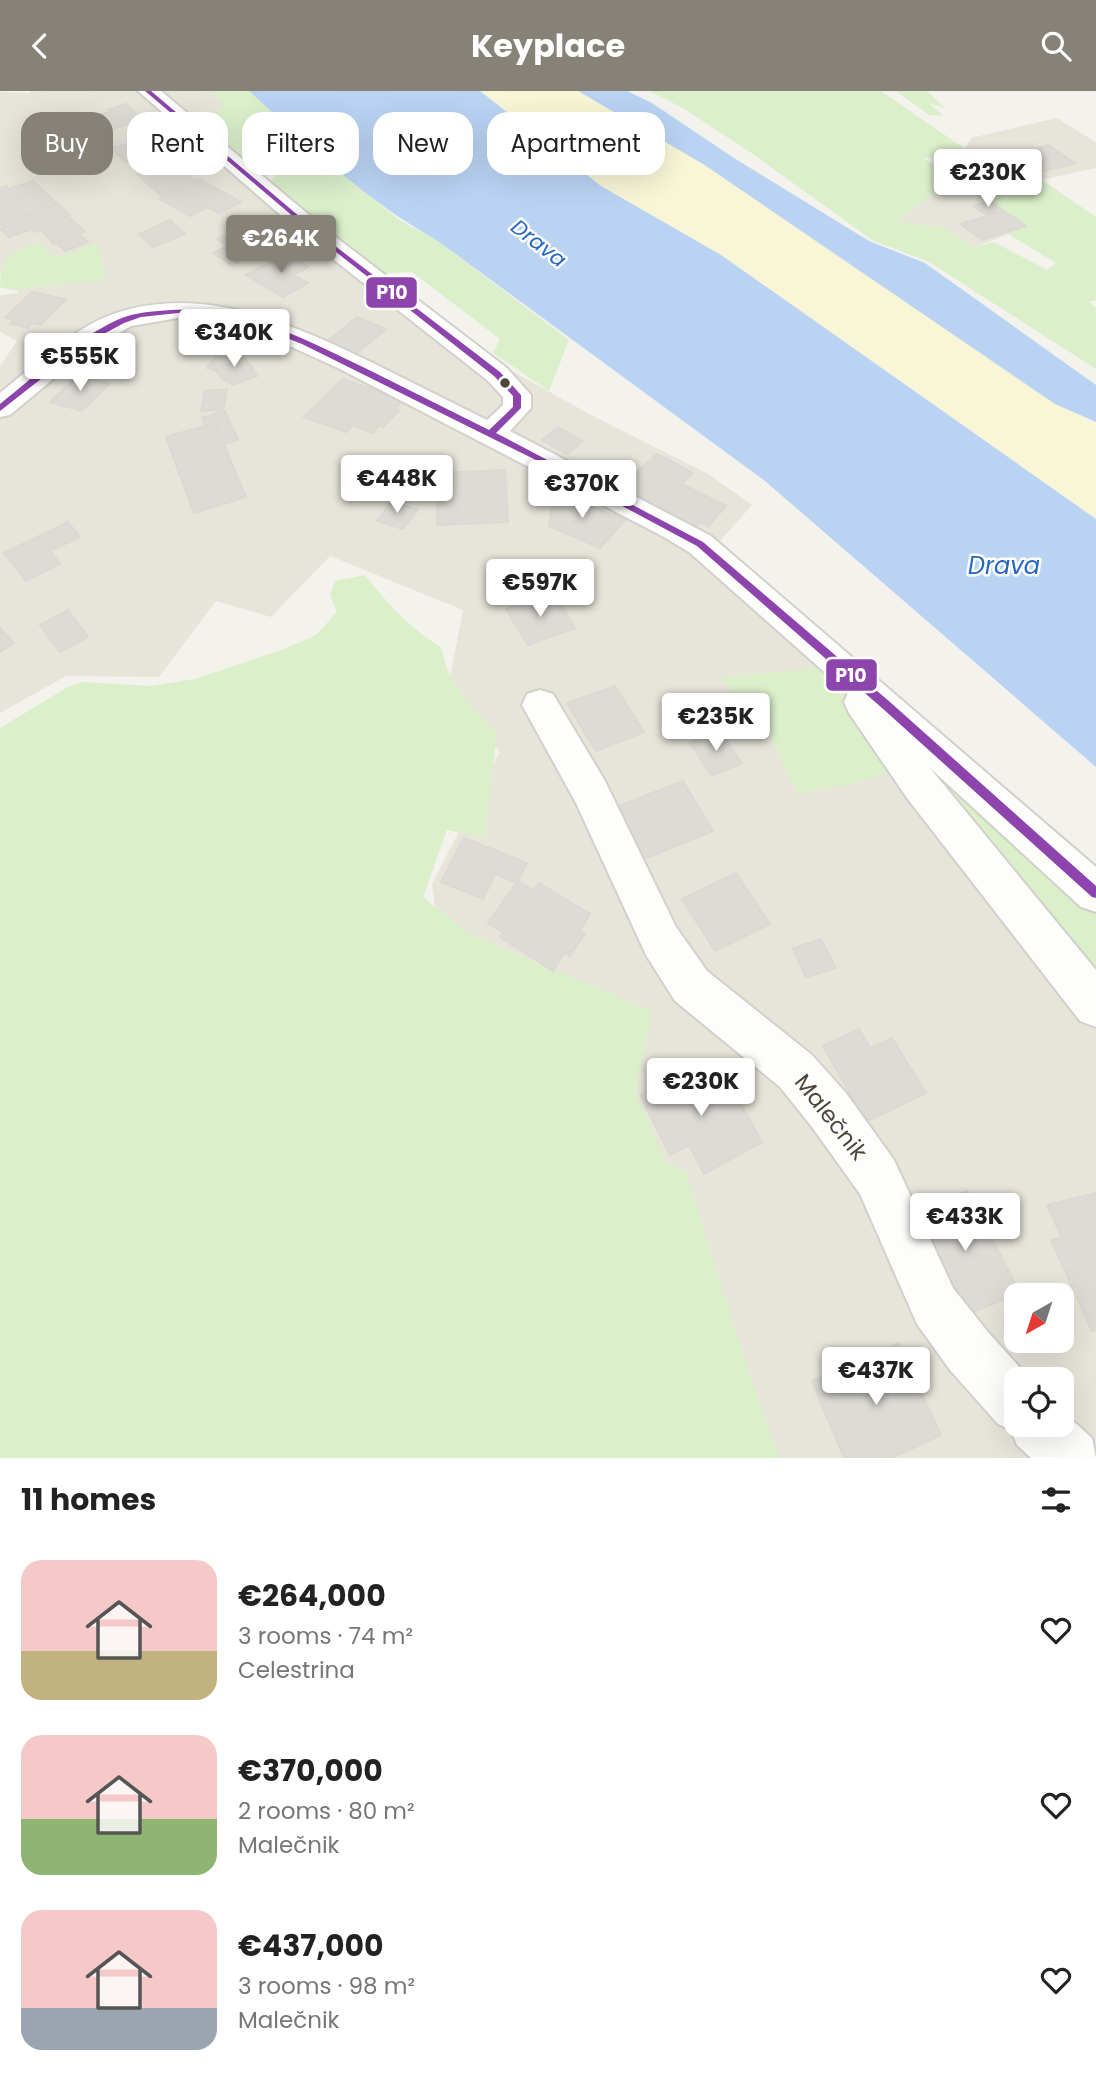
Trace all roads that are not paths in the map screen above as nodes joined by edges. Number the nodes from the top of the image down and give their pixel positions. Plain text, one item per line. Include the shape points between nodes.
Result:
1 (148, 91) edge
2 (0, 408) edge
3 (491, 433) junction
4 (844, 669) junction
5 (540, 705) dead end
6 (1096, 893) edge
7 (1096, 1005) edge
8 (1004, 1390) edge
9 (1050, 1437) edge
10 (1072, 1458) edge

1 - 3 street via 324,240 497,374 517,395 517,408
2 - 3 street via 118,321 184,310 238,317 265,326
3 - 4 street via 700,544
4 - 6 street
4 - 7 street via 870,716 921,786
5 - 8 street, Malečnik via 591,793 660,941 697,992 796,1071 829,1110 877,1177 935,1306
9 - 10 street

